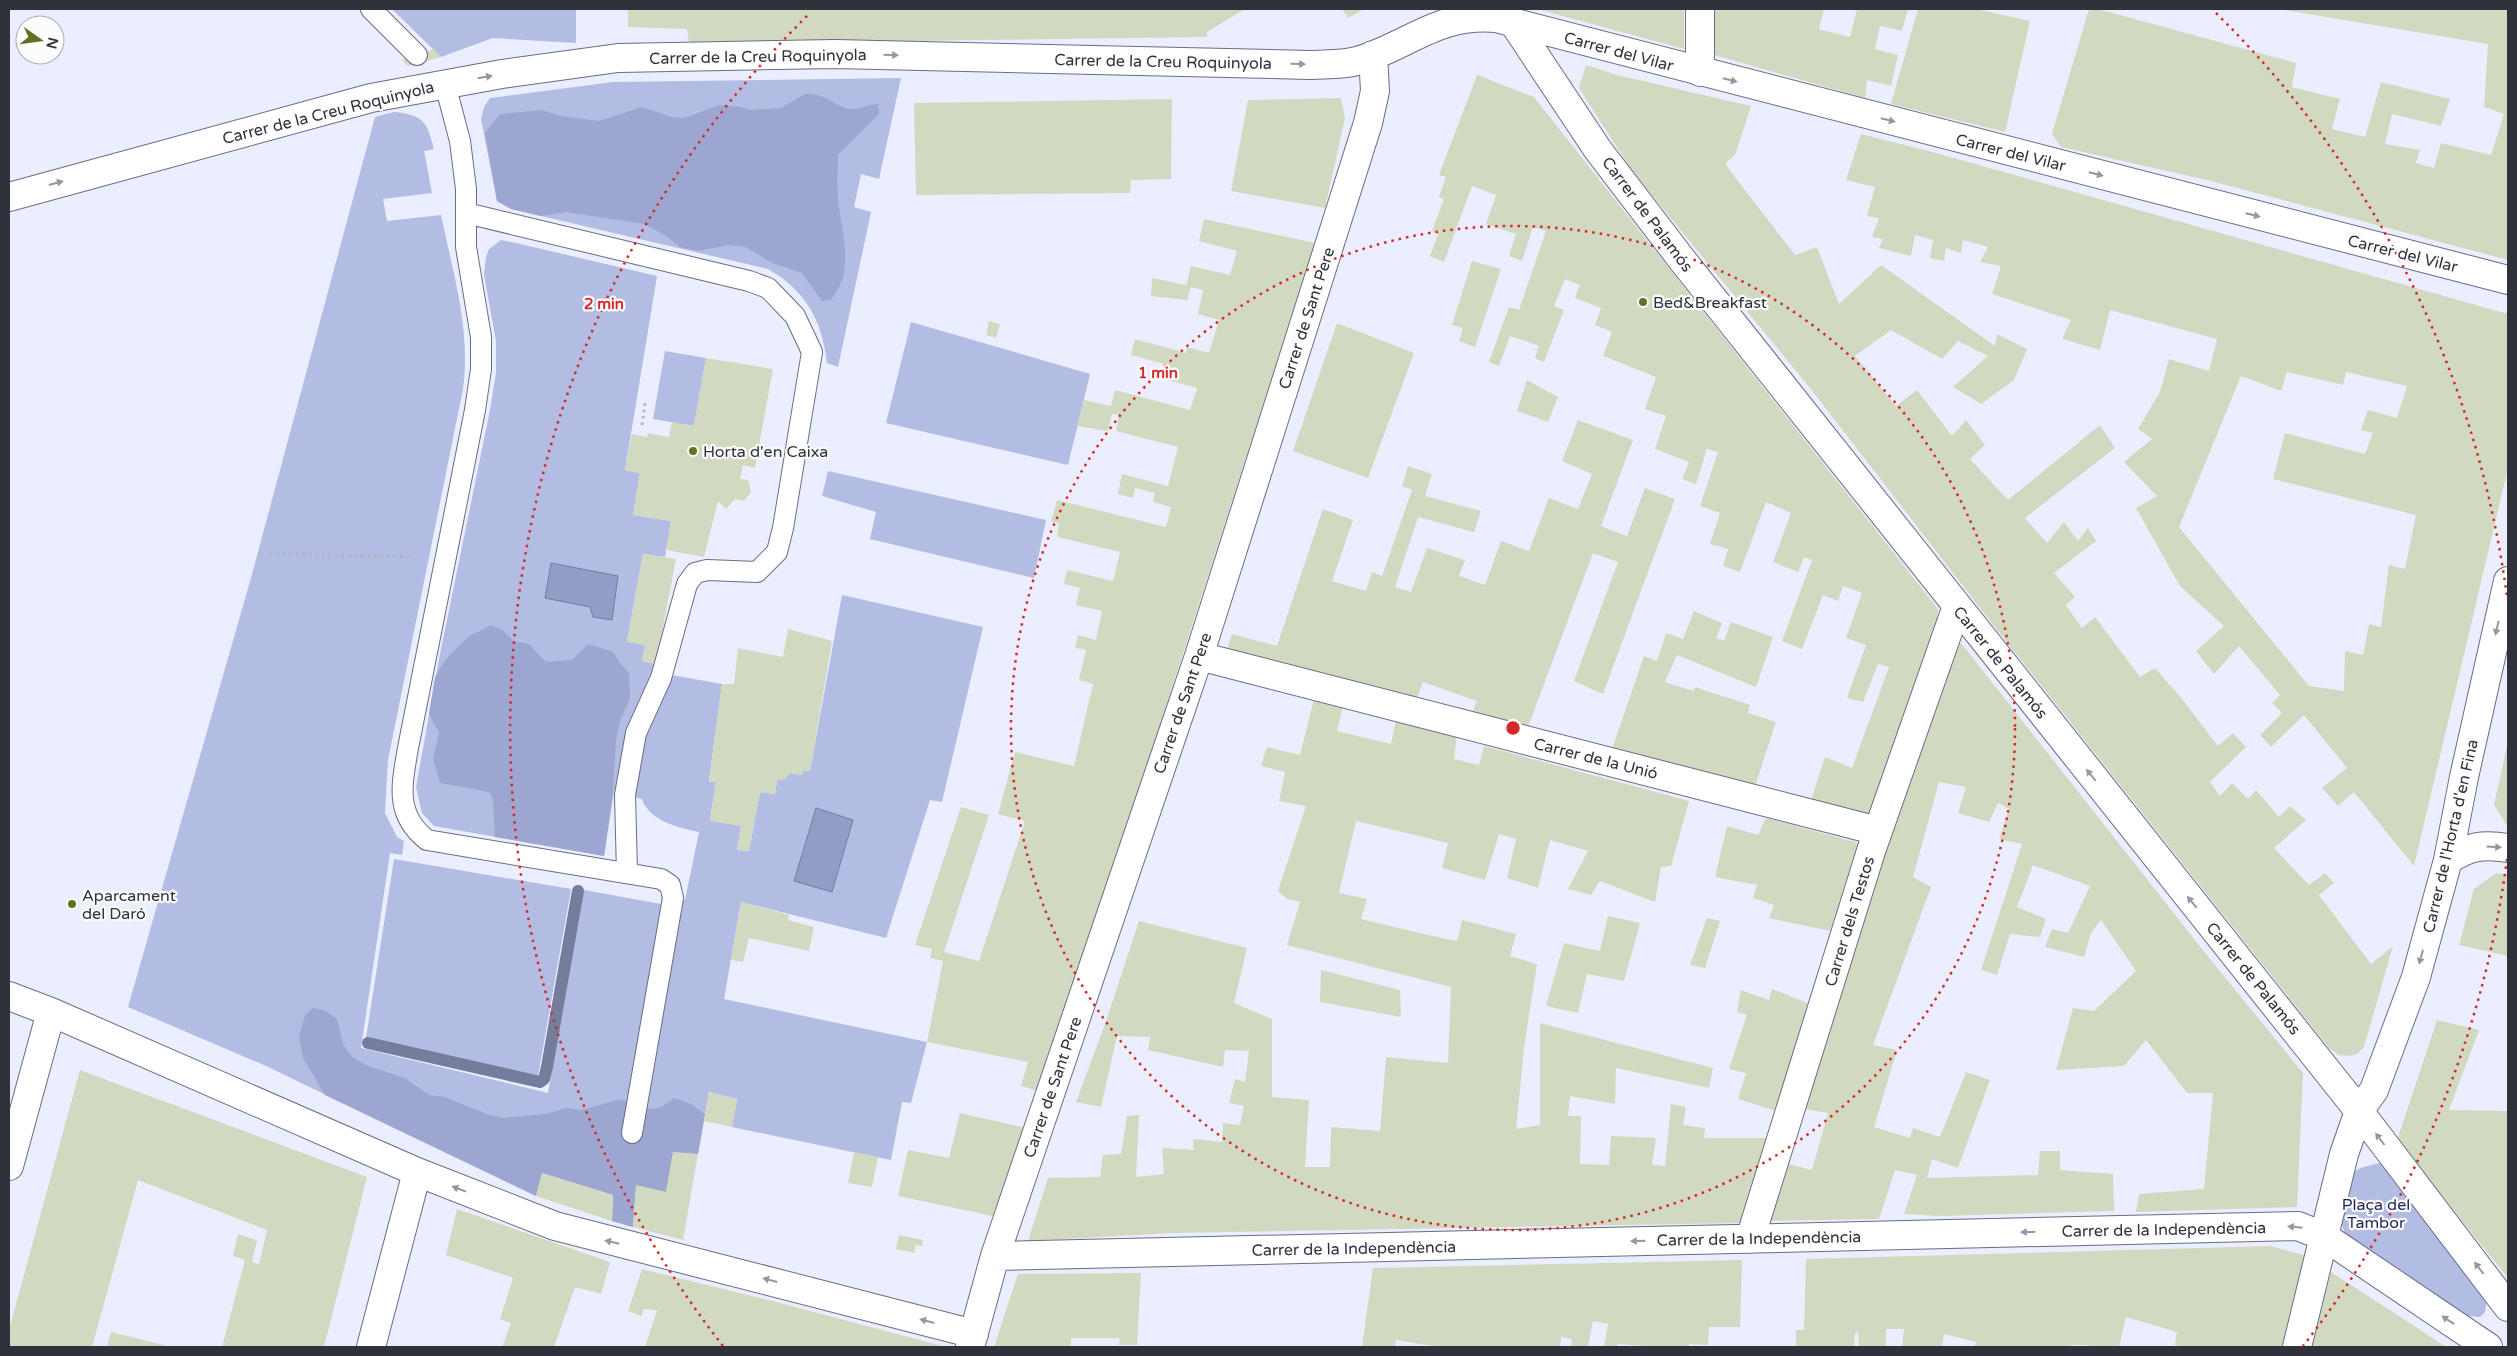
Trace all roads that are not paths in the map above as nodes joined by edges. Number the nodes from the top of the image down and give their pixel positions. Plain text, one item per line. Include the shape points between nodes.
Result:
1 (371, 9) edge
2 (1700, 9) edge
3 (1509, 16) edge
4 (1373, 54) junction
5 (417, 55) dead end
6 (1700, 72) junction
7 (445, 84) junction
8 (9, 197) edge
9 (466, 213) junction
10 (2508, 280) edge
11 (2508, 581) edge
12 (1957, 606) junction
13 (1199, 656) junction
14 (1878, 831) junction
15 (2508, 848) edge
16 (2448, 860) junction
17 (627, 873) junction
18 (9, 996) edge
19 (51, 1012) junction
20 (2359, 1110) junction
21 (632, 1134) dead end
22 (9, 1166) edge
23 (417, 1172) junction
24 (2324, 1236) junction
25 (1750, 1238) junction
26 (995, 1256) junction
27 (2508, 1307) edge
28 (972, 1340) edge
29 (371, 1347) edge
30 (2297, 1347) edge
31 (2488, 1347) edge

1 - 5 lane
2 - 6 street
3 - 4 street, Carrer de la Creu Roquinyola via 1448,22
3 - 6 street, Carrer del Vilar
3 - 12 street, Carrer de Palamós via 1598,150
7 -> 4 street, Carrer de la Creu Roquinyola via 618,58 836,54 1310,65 1356,61
4 - 13 street, Carrer de Sant Pere via 1375,91 1368,122
6 -> 10 street, Carrer del Vilar
8 -> 7 street, Carrer de la Creu Roquinyola via 372,98
7 - 9 lane via 460,140
9 - 17 lane via 466,247 481,337 481,369 402,781 402,801 416,831 427,840
9 - 17 lane via 768,288 795,316 812,352 777,552 757,572 707,570 694,573 687,584 661,678 636,734 625,795
11 -> 16 street, Carrer de l'Horta d'en Fina
12 - 14 street, Carrer dels Testos
20 -> 12 street, Carrer de Palamós
13 - 14 street, Carrer de la Unió
13 - 26 street, Carrer de Sant Pere
14 - 25 street, Carrer dels Testos
16 -> 15 street via 2466,849
16 -> 20 street, Carrer de l'Horta d'en Fina via 2416,977 2374,1090
17 - 21 lane via 661,878 670,885 673,898
18 - 19 street
19 - 22 street
19 - 23 street
20 - 24 street, Carrer de l'Horta d'en Fina via 2344,1154
27 -> 20 street, Carrer de Palamós
28 -> 23 street via 704,1263 591,1237
23 - 29 street
24 -> 25 street, Carrer de la Independència via 2298,1226
24 - 30 street, Carrer de l'Horta d'en Fina
31 -> 24 street, Carrer de la Independència
25 -> 26 street, Carrer de la Independència
26 - 28 street, Carrer de Sant Pere

